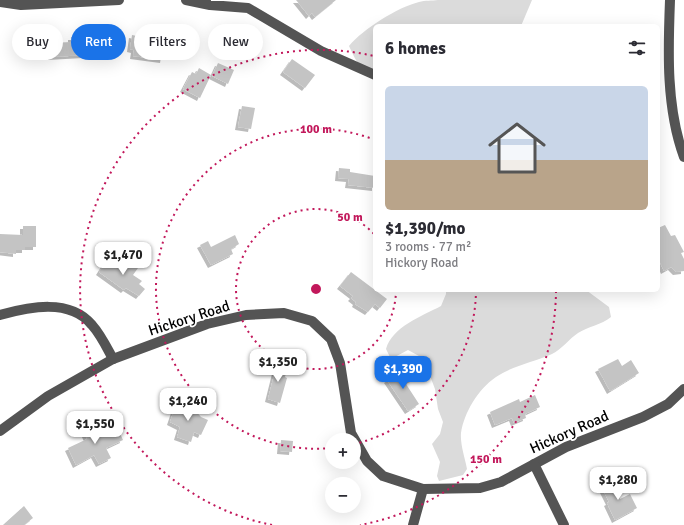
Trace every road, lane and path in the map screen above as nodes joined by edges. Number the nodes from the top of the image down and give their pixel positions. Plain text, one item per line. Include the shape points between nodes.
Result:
1 (119, 0) edge
2 (186, 0) edge
3 (670, 0) edge
4 (0, 2) edge
5 (251, 4) edge
6 (663, 57) edge
7 (373, 74) edge
8 (684, 156) edge
9 (0, 315) edge
10 (113, 359) junction
11 (684, 389) edge
12 (0, 431) edge
13 (534, 464) junction
14 (423, 489) junction
15 (413, 525) edge
16 (564, 525) edge

1 - 4 street via 22,5
2 - 5 street via 210,5
3 - 6 street
5 - 7 street via 321,51
6 - 8 street via 678,140
9 - 10 street via 36,308 62,308 80,314 93,325
10 - 12 street, Hickory Road via 48,396
10 - 14 street, Hickory Road via 207,324 246,315 284,313 312,321 331,338 340,363 351,433 367,462 383,476
11 - 13 street, Hickory Road via 668,404 643,417 566,446
13 - 14 street, Hickory Road via 501,482 480,488
13 - 16 street
14 - 15 street

